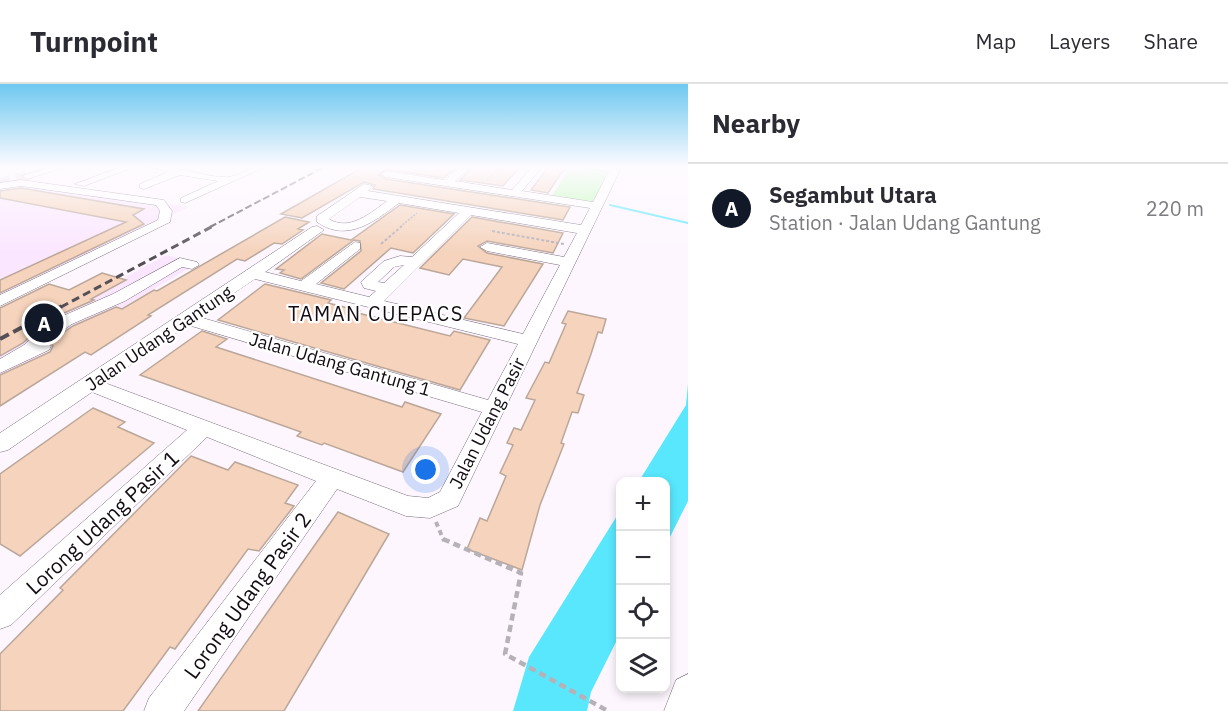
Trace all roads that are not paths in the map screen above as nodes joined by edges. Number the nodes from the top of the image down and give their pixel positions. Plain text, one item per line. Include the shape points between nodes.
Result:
1 (107, 195) edge
2 (195, 195) edge
3 (354, 195) edge
4 (372, 195) edge
5 (529, 195) edge
6 (602, 195) edge
7 (398, 199) junction
8 (185, 200) dead end
9 (597, 206) junction
10 (468, 211) junction
11 (317, 231) dead end
12 (355, 246) dead end
13 (577, 246) junction
14 (487, 247) dead end
15 (192, 265) dead end
16 (253, 274) junction
17 (304, 286) junction
18 (20, 291) junction
19 (0, 301) edge
20 (374, 303) junction
21 (0, 311) edge
22 (186, 319) junction
23 (529, 341) junction
24 (0, 367) edge
25 (90, 384) junction
26 (495, 409) junction
27 (203, 428) junction
28 (0, 444) edge
29 (332, 478) junction
30 (0, 615) edge
31 (688, 692) edge
32 (162, 711) edge
33 (682, 711) edge

1 - 18 street via 160,202 166,211 164,222
2 - 8 street
3 - 7 street via 321,219 344,228 357,228
4 - 7 street
5 - 9 street
6 - 9 street, Jalan Udang Pasir
7 - 10 street
9 - 13 street, Jalan Udang Pasir
10 - 13 street
10 - 20 street via 416,262 392,260 369,282 388,290
11 - 16 street, Jalan Udang Gantung
12 - 17 street
13 - 14 street
13 - 23 street, Jalan Udang Pasir
15 - 24 street via 180,262 110,302 106,314
16 - 17 street
16 - 22 street, Jalan Udang Gantung
17 - 20 street
18 - 19 street
18 - 21 street via 29,296
20 - 23 street
22 - 25 street, Jalan Udang Gantung
22 - 26 street, Jalan Udang Gantung 1
23 - 26 street, Jalan Udang Pasir
25 - 27 street
25 - 28 street, Jalan Udang Gantung
26 - 29 street, Jalan Udang Pasir via 449,499 430,508 406,506
27 - 29 street
27 - 30 street, Lorong Udang Pasir 1
29 - 32 street, Lorong Udang Pasir 2
31 - 33 street

